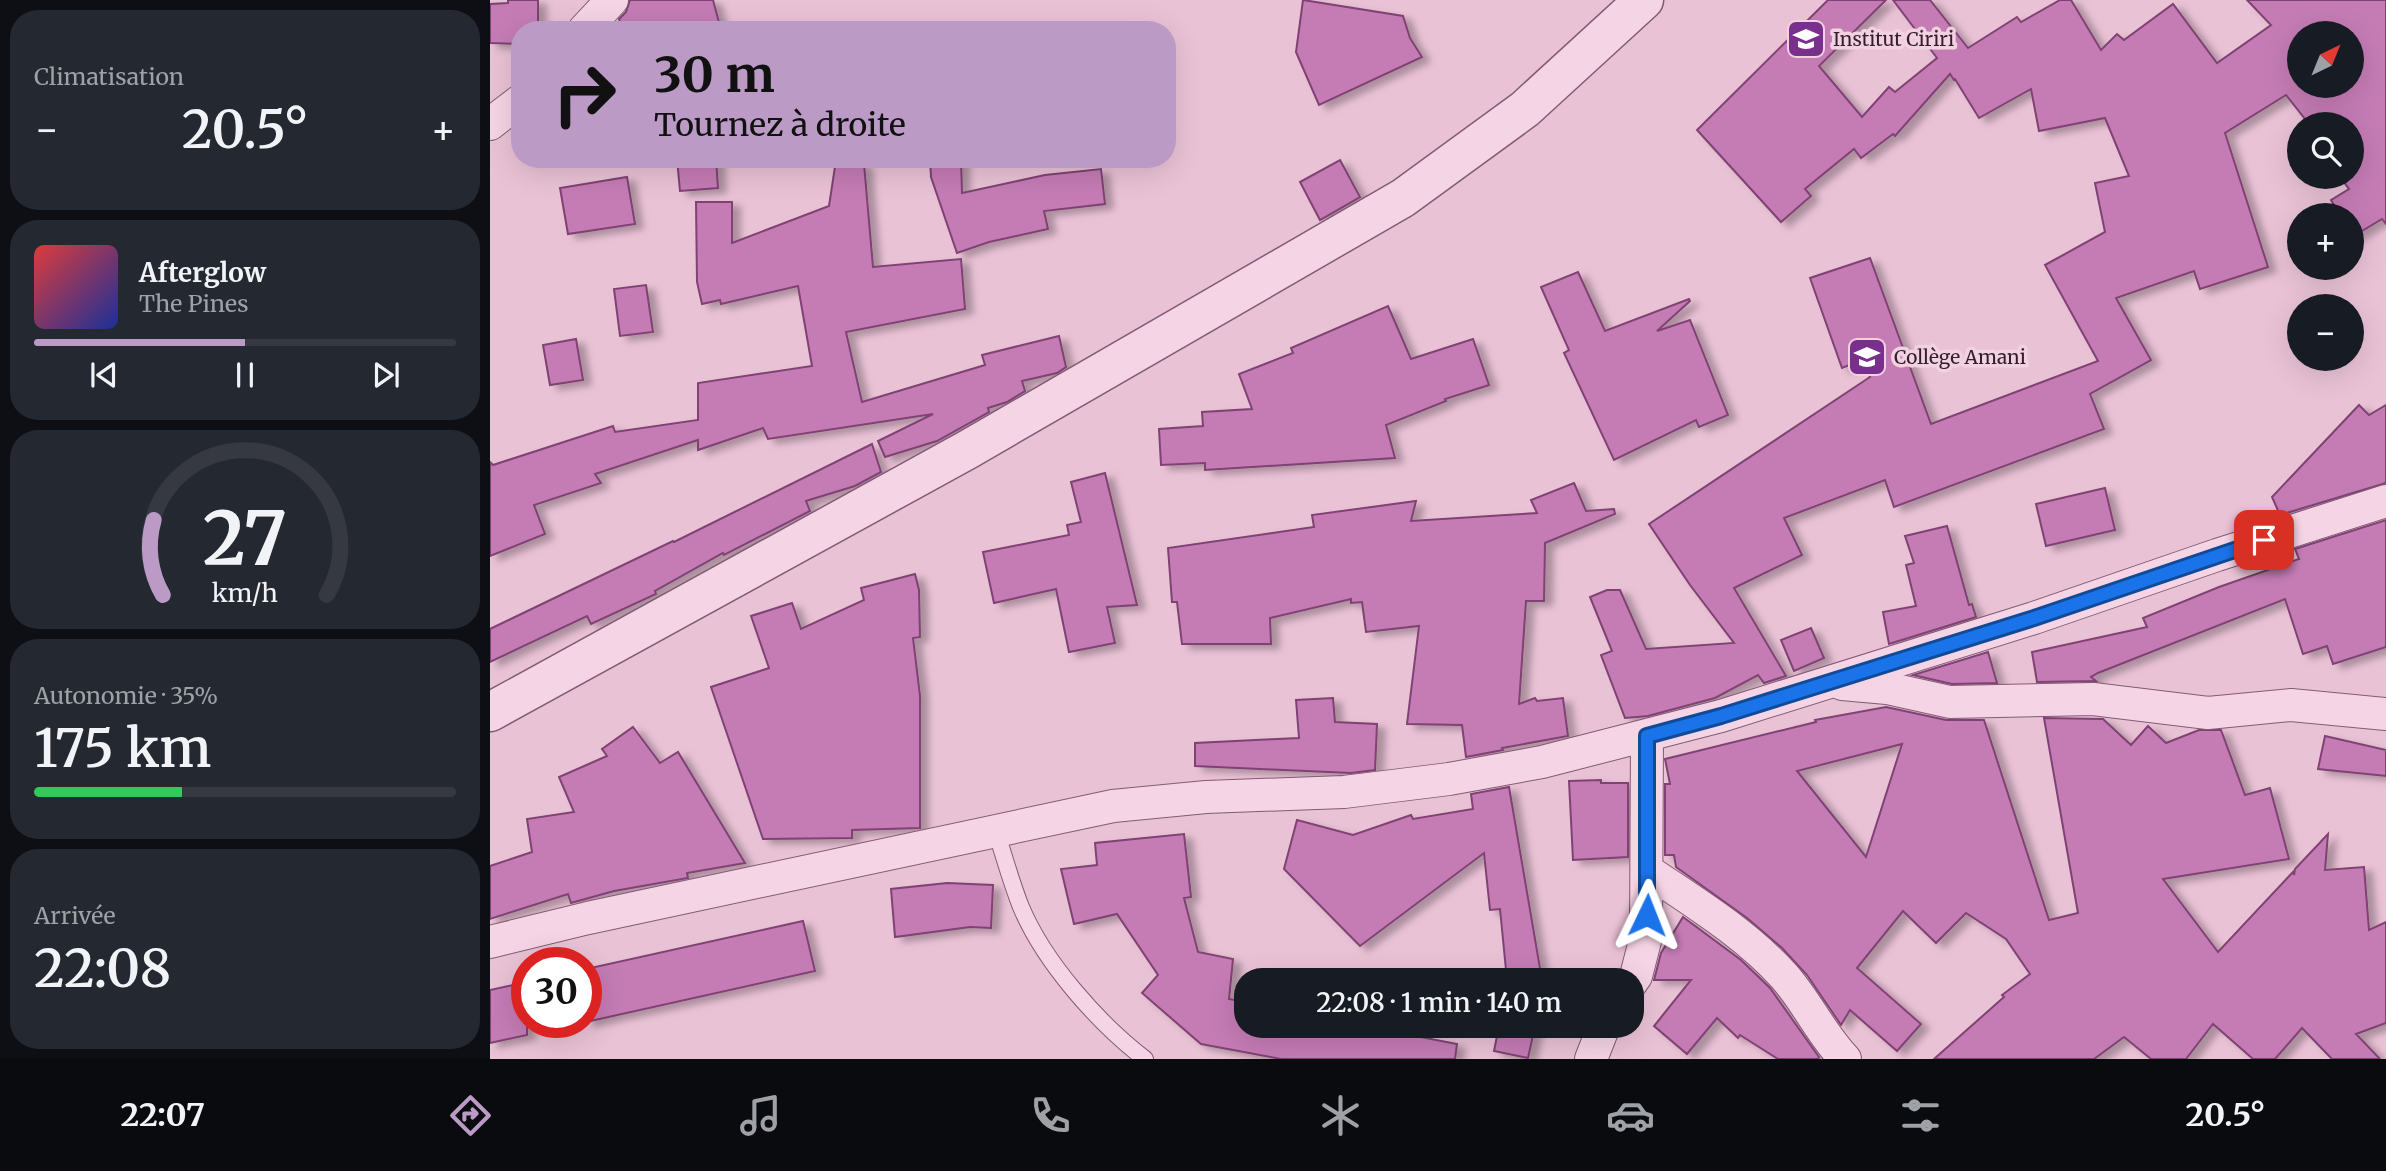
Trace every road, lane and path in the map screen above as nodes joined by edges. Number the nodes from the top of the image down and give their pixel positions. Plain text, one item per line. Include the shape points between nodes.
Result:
1 (612, 0) edge
2 (1644, 0) edge
3 (592, 21) edge
4 (511, 108) edge
5 (490, 124) edge
6 (2386, 501) edge
7 (1823, 683) junction
8 (490, 712) edge
9 (2386, 714) edge
10 (1647, 736) junction
11 (996, 831) junction
12 (1648, 871) junction
13 (490, 942) edge
14 (1638, 968) edge
15 (1599, 1038) edge
16 (1145, 1059) edge
17 (1591, 1059) edge
18 (1844, 1059) edge

1 - 3 street
2 - 8 street via 1525,108 1402,198 967,450
4 - 5 street
6 - 7 street
7 - 9 street via 1886,688 1950,702 2093,699 2208,713 2291,705
7 - 10 street
10 - 11 street via 1449,779 1344,792 1113,806
10 - 12 street
11 - 13 street
11 - 16 lane via 1022,909 1059,973
12 - 14 street via 1646,937
12 - 18 street via 1752,943 1786,978
15 - 17 street

